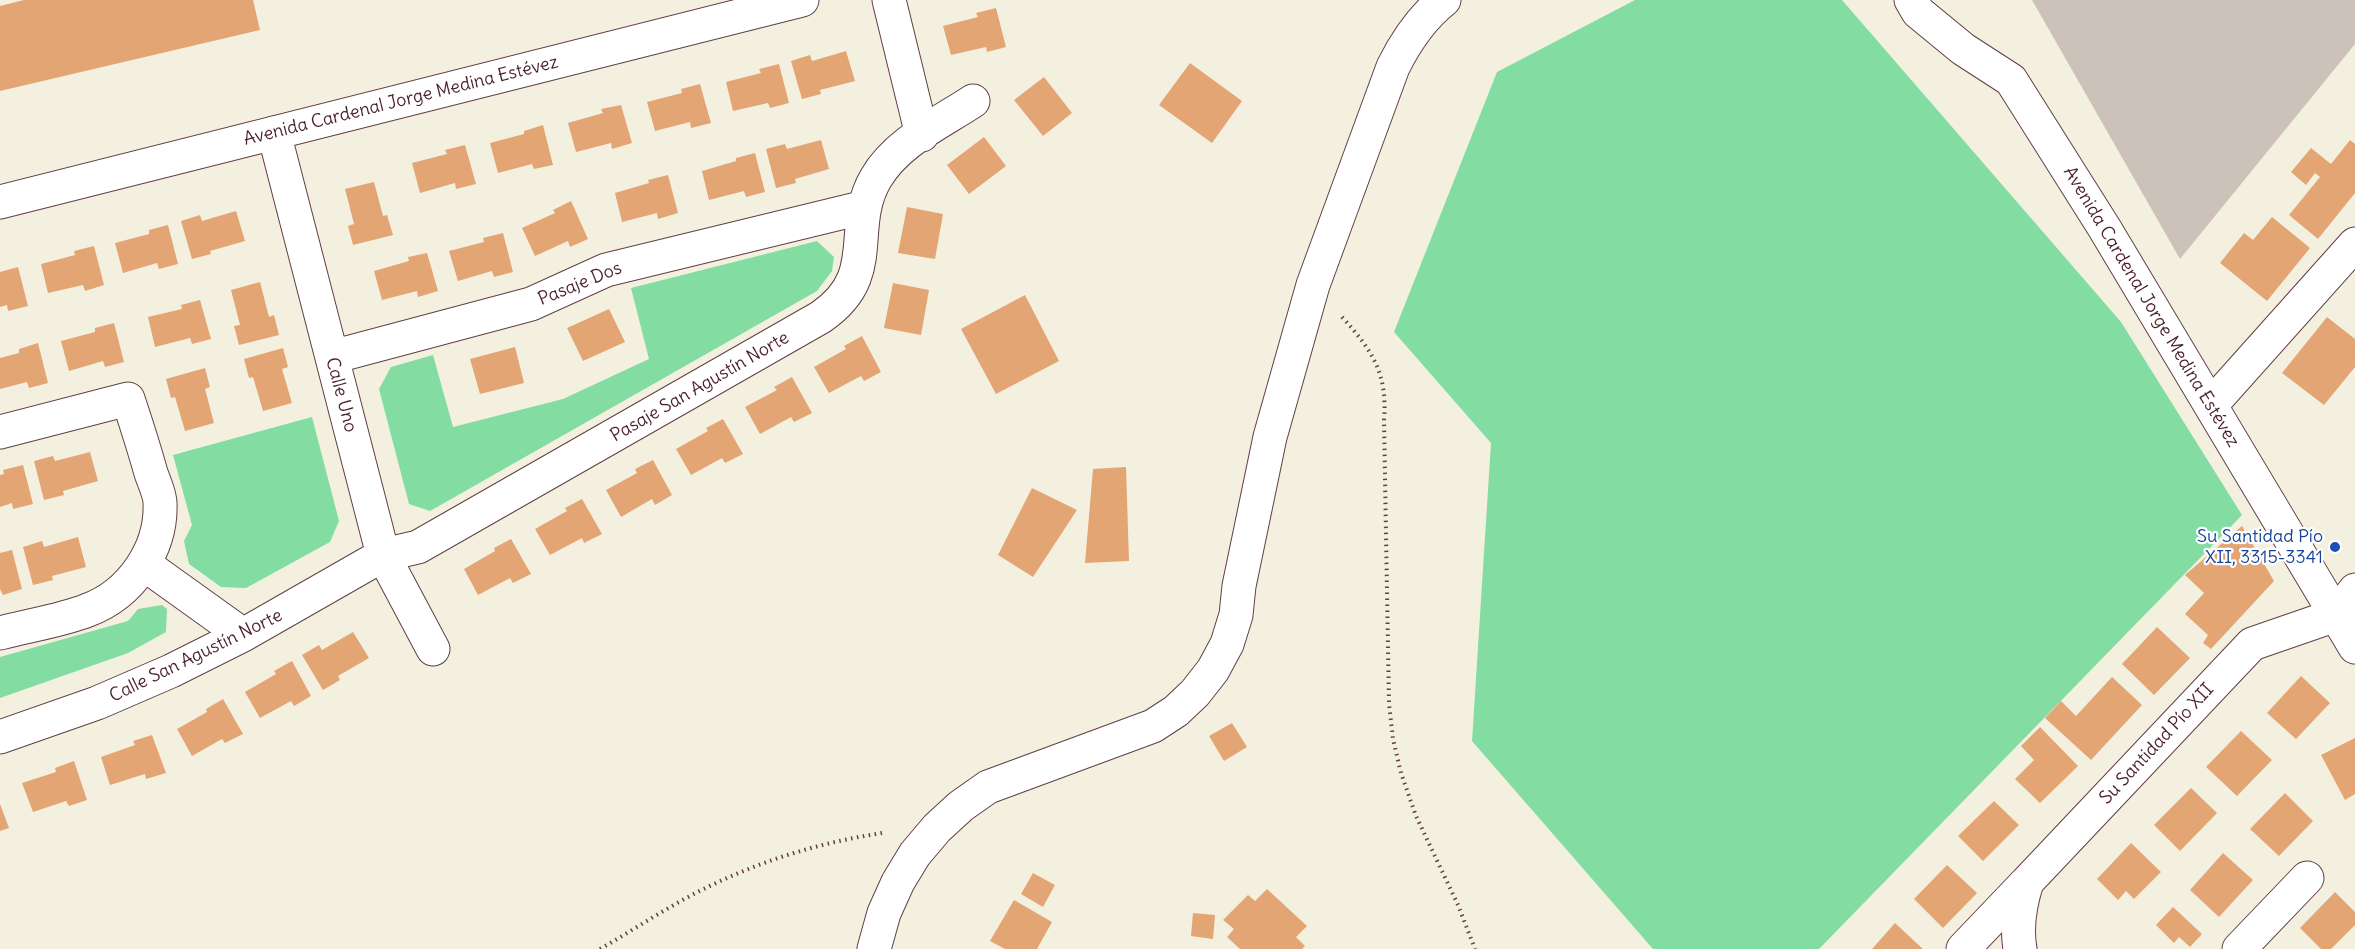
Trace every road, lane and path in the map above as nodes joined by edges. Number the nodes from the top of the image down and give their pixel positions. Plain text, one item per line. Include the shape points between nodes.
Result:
1 (802, 0) edge
2 (889, 0) edge
3 (1444, 0) edge
4 (1911, 0) edge
5 (973, 101) dead end
6 (274, 133) junction
7 (922, 135) junction
8 (0, 202) edge
9 (865, 207) junction
10 (2355, 244) edge
11 (1312, 285) junction
12 (332, 357) junction
13 (2211, 405) junction
14 (0, 432) edge
15 (383, 555) junction
16 (144, 564) junction
17 (2345, 602) edge
18 (0, 633) edge
19 (243, 635) junction
20 (2355, 647) edge
21 (433, 649) dead end
22 (0, 737) edge
23 (937, 828) junction
24 (2307, 878) dead end
25 (2027, 882) junction
26 (600, 949) edge
27 (874, 949) edge
28 (1474, 949) edge
29 (1963, 949) edge
30 (2020, 949) edge
31 (2239, 949) edge

1 - 6 street, Avenida Cardenal Jorge Medina Estévez
2 - 7 street
3 - 11 street via 1419,25 1393,67
4 - 13 street, Avenida Cardenal Jorge Medina Estévez via 1918,12 1963,50 2011,80
5 - 7 street, Pasaje San Agustín Norte
6 - 8 street, Avenida Cardenal Jorge Medina Estévez
6 - 12 street, Calle Uno
7 - 9 street, Pasaje San Agustín Norte via 889,159
9 - 12 street, Pasaje Dos via 606,270 531,304
9 - 15 street, Pasaje San Agustín Norte via 860,265 855,281 835,308 418,548
10 - 13 street
11 - 23 street via 1270,437 1236,615 1213,670 1176,711 1153,726 988,787
11 - 28 path via 1366,345 1382,378 1386,399 1389,704 1393,739 1416,816 1450,886
12 - 15 street, Calle Uno
13 - 17 street, Avenida Cardenal Jorge Medina Estévez
14 - 16 street via 128,399 160,501 159,524
15 - 19 street, Calle San Agustín Norte
15 - 21 street, Calle Uno
16 - 18 street via 123,589 88,610
16 - 19 street
17 - 20 street, Avenida Cardenal Jorge Medina Estévez
17 - 25 street, Su Santidad Pío XII via 2252,644
19 - 22 street, Calle San Agustín Norte via 97,704
23 - 26 path via 855,837 760,863 710,886
23 - 27 street via 898,882
24 - 31 street
25 - 29 street
25 - 30 street, Su Santidad Pío XII via 2018,921

